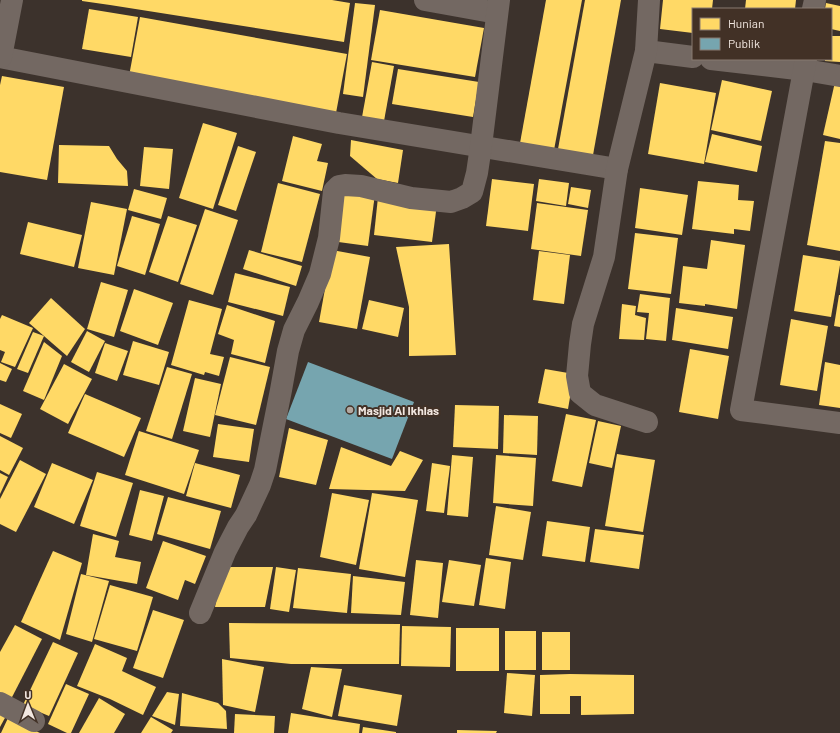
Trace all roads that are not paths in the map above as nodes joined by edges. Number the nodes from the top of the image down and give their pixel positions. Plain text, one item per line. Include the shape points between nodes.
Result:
1 (12, 0) edge
2 (425, 0) edge
3 (649, 0) edge
4 (498, 6) edge
5 (646, 51) junction
6 (1, 57) edge
7 (692, 57) edge
8 (727, 60) edge
9 (805, 65) edge
10 (840, 76) edge
11 (481, 146) junction
12 (617, 169) junction
13 (647, 422) dead end
14 (840, 423) edge
15 (200, 613) dead end
16 (0, 703) edge
17 (34, 721) dead end

1 - 6 street
2 - 4 street
3 - 5 street
4 - 11 street
5 - 7 street
5 - 12 street
6 - 11 street via 339,123
8 - 9 street
9 - 10 street
9 - 14 street via 741,410
11 - 12 street
11 - 15 street via 472,192 451,202 411,198 361,186 344,185 334,191 320,274 294,330 288,351 266,470 246,515 225,552
12 - 13 street via 604,257 583,324 577,376 580,393 595,405
16 - 17 street

